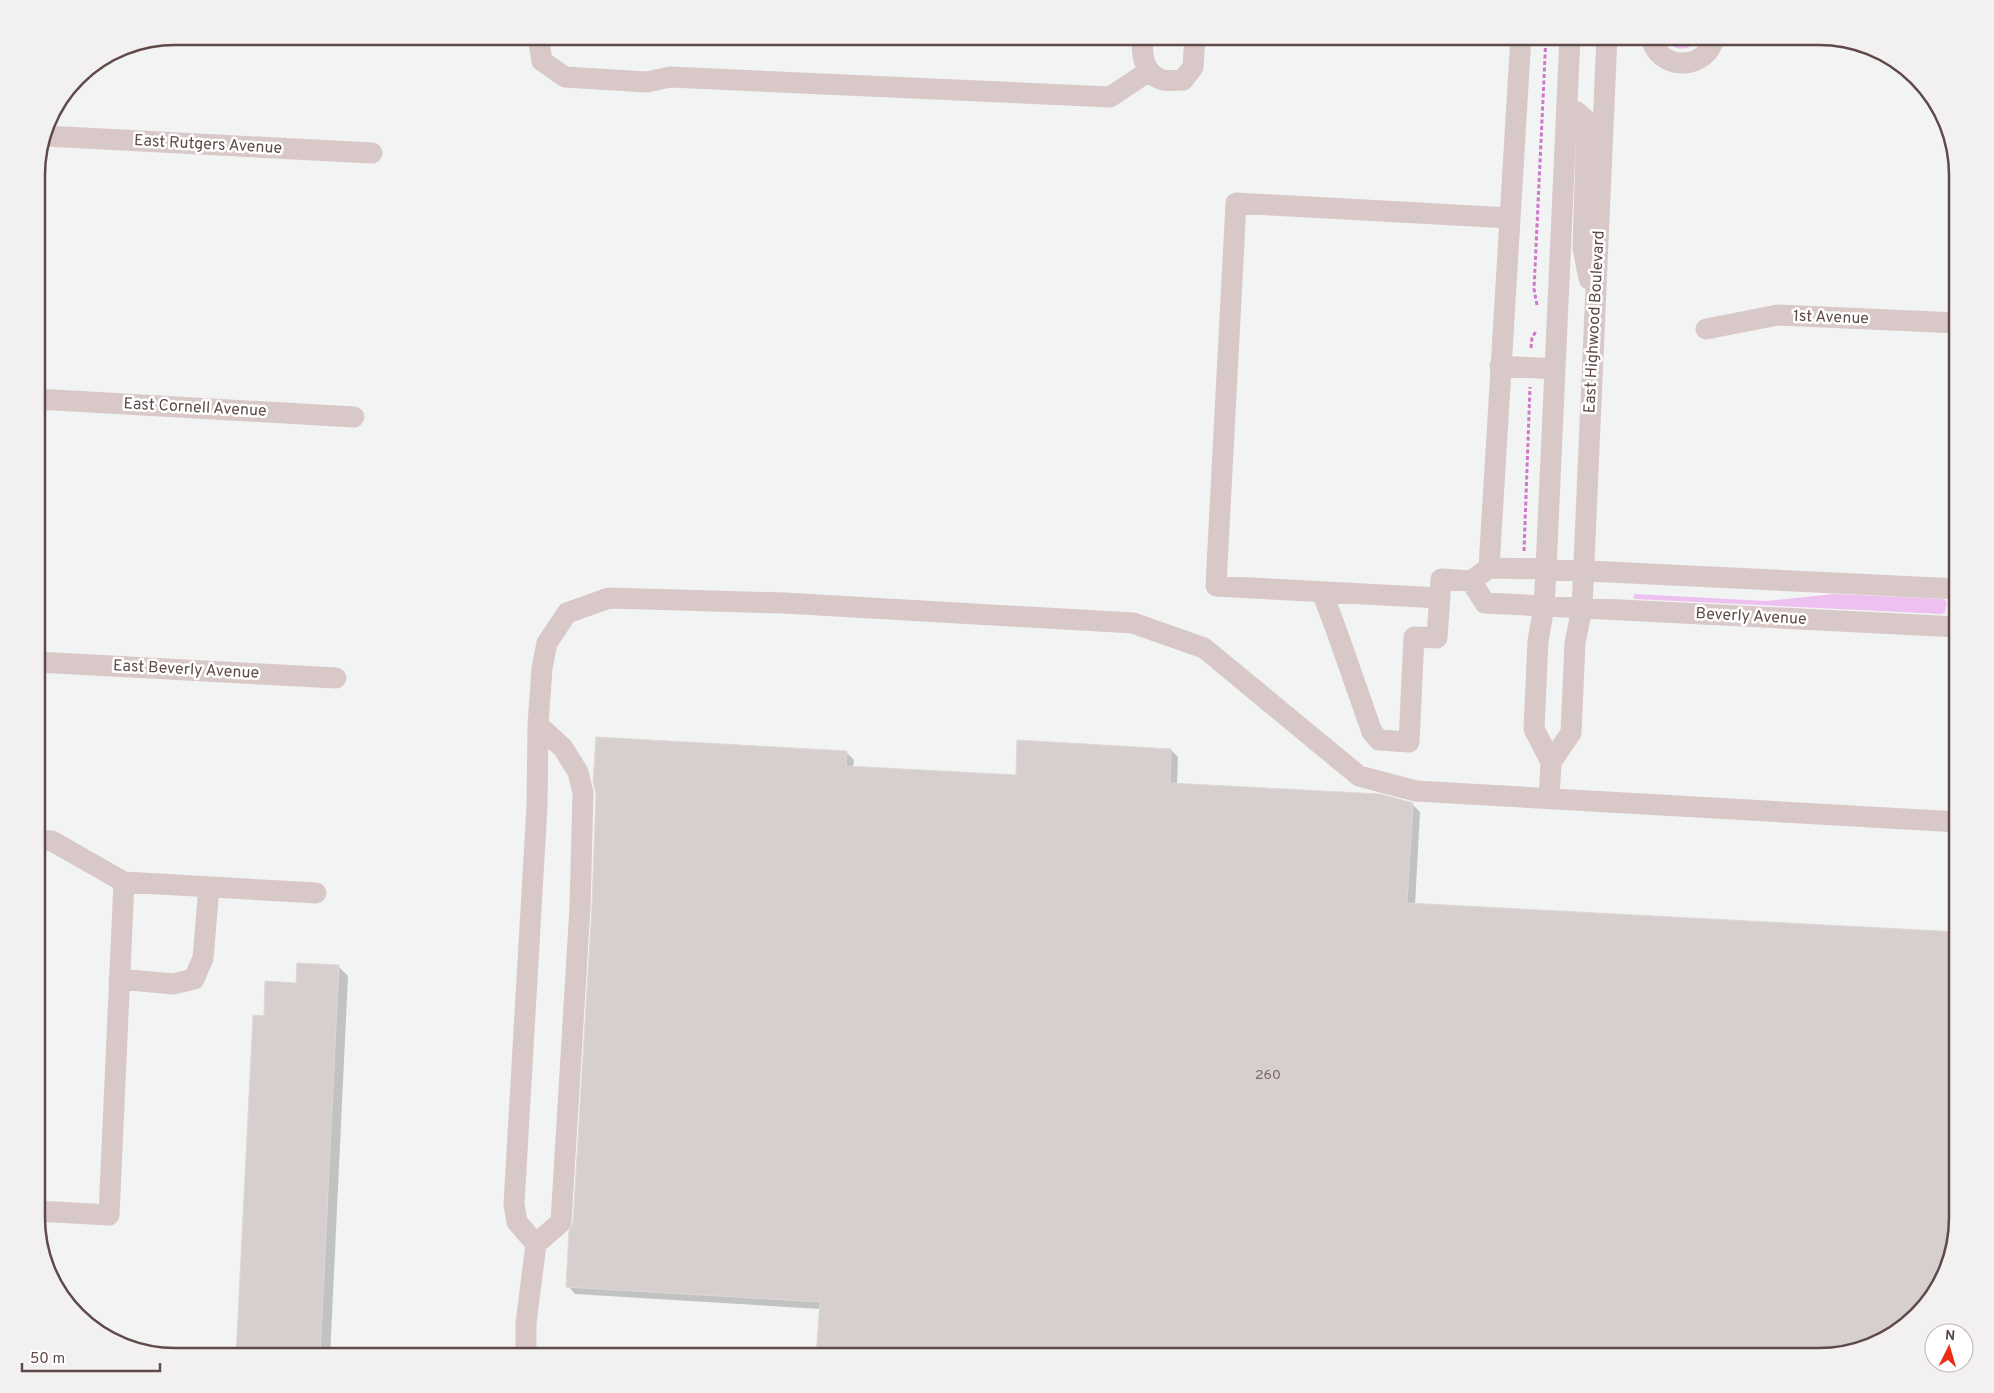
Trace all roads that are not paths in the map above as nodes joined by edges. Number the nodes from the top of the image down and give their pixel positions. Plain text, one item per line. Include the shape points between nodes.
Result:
1 (539, 45) edge
2 (1141, 45) edge
3 (1194, 45) edge
4 (1520, 45) edge
5 (1570, 45) edge
6 (1608, 45) edge
7 (1654, 45) edge
8 (1711, 45) edge
9 (1149, 71) junction
10 (1567, 111) junction
11 (51, 136) edge
12 (372, 154) dead end
13 (1510, 218) junction
14 (1595, 311) junction
15 (1949, 323) edge
16 (1706, 329) dead end
17 (1500, 366) junction
18 (1555, 369) junction
19 (45, 400) edge
20 (354, 417) dead end
21 (1489, 568) junction
22 (1546, 569) junction
23 (1584, 571) junction
24 (1471, 580) junction
25 (1949, 589) edge
26 (1322, 592) junction
27 (1440, 598) junction
28 (1544, 607) junction
29 (1582, 608) junction
30 (1949, 627) edge
31 (45, 662) edge
32 (336, 678) dead end
33 (538, 725) junction
34 (1551, 762) junction
35 (1549, 798) junction
36 (1949, 821) edge
37 (45, 841) edge
38 (124, 882) junction
39 (209, 887) junction
40 (316, 893) dead end
41 (119, 979) junction
42 (45, 1211) edge
43 (536, 1244) junction
44 (526, 1348) edge

1 - 9 street via 542,61 565,77 647,82 670,77 1110,97
2 - 9 street via 1141,53
3 - 9 street via 1193,67 1183,80 1162,80
4 - 13 street
5 - 10 street
6 - 14 street, East Highwood Boulevard
7 - 8 street via 1666,60 1682,64 1698,60
10 - 14 street via 1577,112 1587,121 1583,248
10 - 18 street
11 - 12 street, East Rutgers Avenue
13 - 17 street
13 - 26 street via 1236,203 1216,586
14 - 23 street, East Highwood Boulevard
15 - 16 street, 1st Avenue via 1778,315
17 - 18 street
17 - 21 street
18 - 22 street
19 - 20 street, East Cornell Avenue
21 - 22 street
21 - 24 street
22 - 23 street
22 - 28 street
23 - 25 street
23 - 29 street, East Highwood Boulevard
24 - 27 street via 1441,579
24 - 28 street, Beverly Avenue via 1485,603
26 - 27 street
26 - 27 street via 1372,732 1379,740 1409,742 1414,637 1437,638
28 - 29 street, Beverly Avenue
28 - 34 street via 1538,641 1534,730
29 - 30 street, Beverly Avenue
29 - 34 street, East Highwood Boulevard via 1575,643 1572,733
31 - 32 street, East Beverly Avenue
33 - 35 street via 542,668 548,643 567,613 609,598 784,603 1133,623 1204,648 1358,776 1416,792
33 - 43 street via 537,806 514,1204 517,1222
33 - 43 street via 563,748 578,772 582,793 580,907 561,1222
34 - 35 street
35 - 36 street
37 - 38 street via 52,841
38 - 39 street
38 - 41 street
39 - 40 street
39 - 41 street via 203,958 194,979 173,984
41 - 42 street via 109,1215
43 - 44 street

